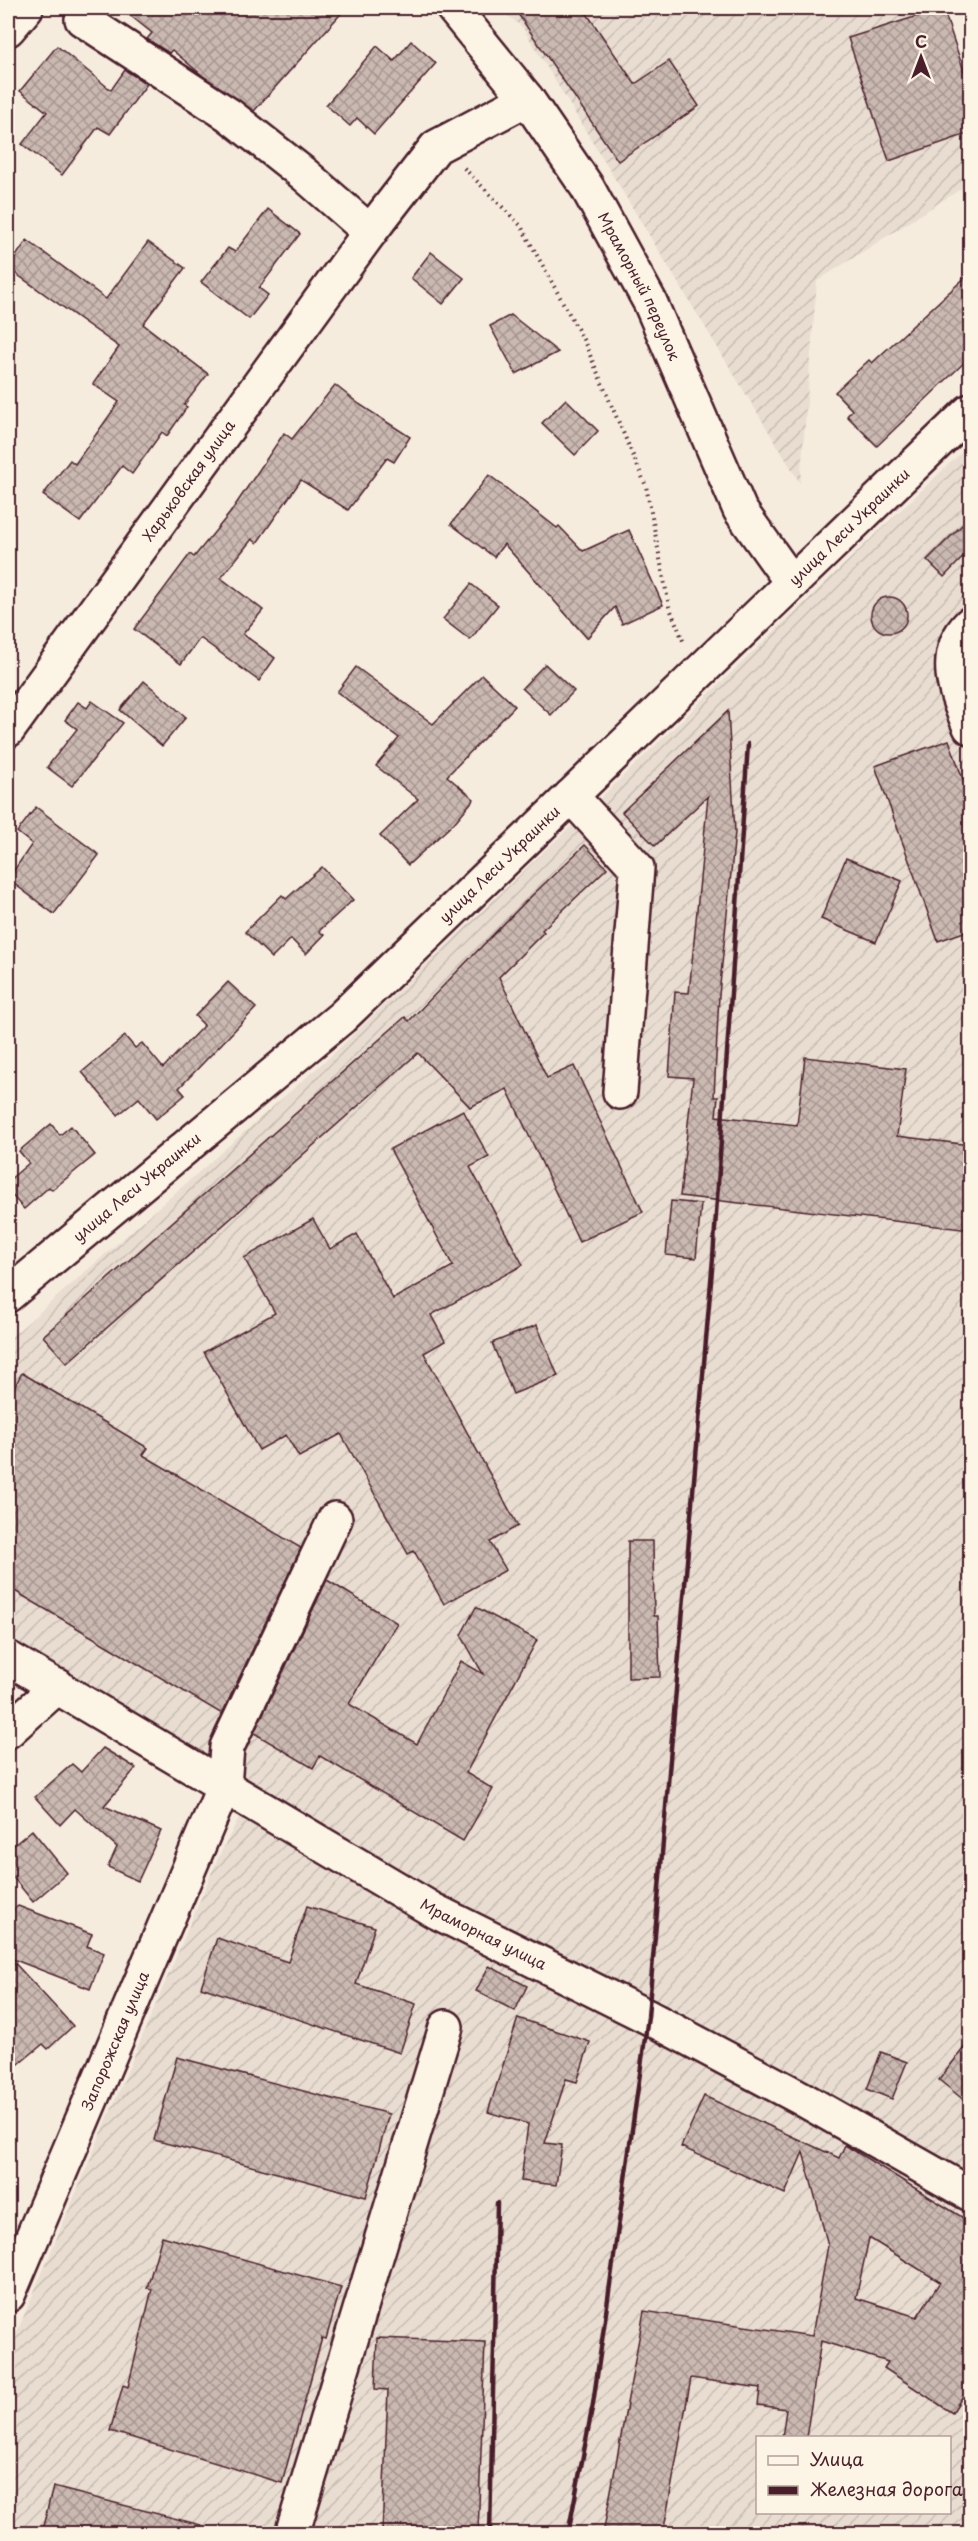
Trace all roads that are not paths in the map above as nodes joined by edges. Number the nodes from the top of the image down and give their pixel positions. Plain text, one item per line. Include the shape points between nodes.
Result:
1 (26, 8) edge
2 (453, 8) edge
3 (82, 20) dead end
4 (8, 28) edge
5 (527, 99) junction
6 (370, 232) junction
7 (970, 411) edge
8 (792, 583) junction
9 (970, 624) edge
10 (970, 727) edge
11 (8, 730) edge
12 (571, 796) junction
13 (620, 1092) dead end
14 (8, 1295) edge
15 (335, 1519) dead end
16 (8, 1658) edge
17 (58, 1686) junction
18 (8, 1731) edge
19 (224, 1786) junction
20 (446, 2027) dead end
21 (970, 2194) edge
22 (8, 2295) edge
23 (292, 2534) edge

1 - 4 street
2 - 5 street, Мраморный переулок
3 - 6 street via 229,114
5 - 6 street, Харьковская улица via 436,147
5 - 8 street, Мраморный переулок via 587,187 639,281 741,510
6 - 11 street, Харьковская улица
7 - 8 street, улица Леси Украинки
8 - 12 street, улица Леси Украинки
9 - 10 street via 962,632 952,662 955,695
12 - 13 street via 637,868
12 - 14 street, улица Леси Украинки via 342,1017
15 - 19 street, Запорожская улица via 227,1747
16 - 17 street, Мраморная улица
17 - 18 street
17 - 19 street, Мраморная улица
19 - 21 street, Мраморная улица via 433,1910 648,2017
19 - 22 street, Запорожская улица
20 - 23 street

